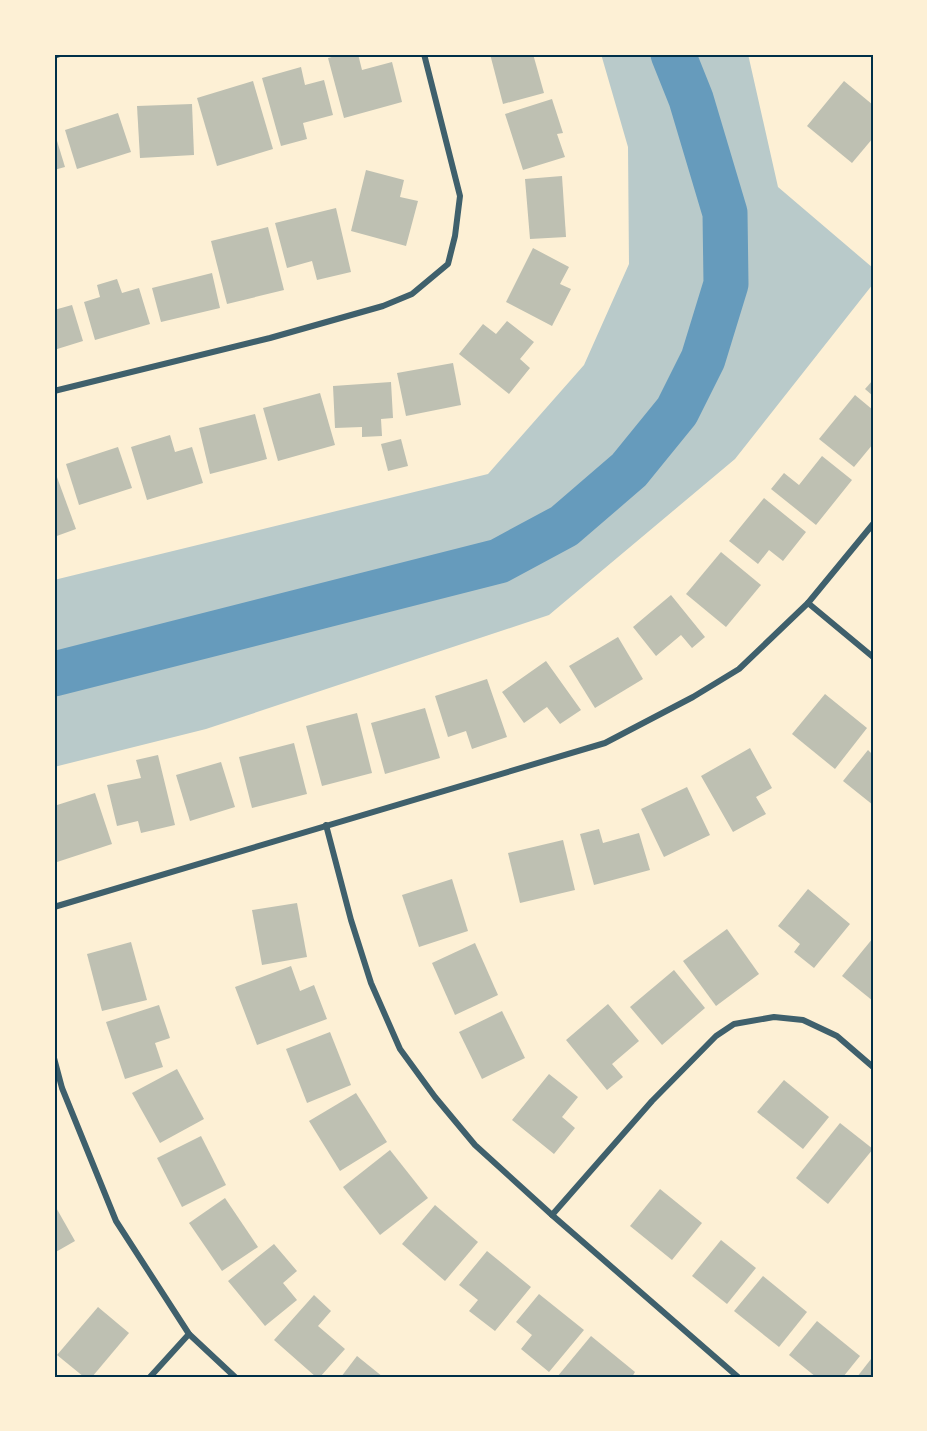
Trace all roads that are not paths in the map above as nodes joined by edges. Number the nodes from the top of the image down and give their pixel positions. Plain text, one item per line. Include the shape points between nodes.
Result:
1 (60, 54) edge
2 (424, 54) edge
3 (54, 56) edge
4 (54, 391) edge
5 (873, 524) edge
6 (808, 603) junction
7 (873, 657) edge
8 (326, 825) junction
9 (54, 907) edge
10 (54, 1058) edge
11 (873, 1067) edge
12 (552, 1215) junction
13 (189, 1334) junction
14 (150, 1377) edge
15 (235, 1377) edge
16 (738, 1377) edge

1 - 3 street
2 - 4 street via 459,196 448,264 412,294 383,306
5 - 6 street
6 - 7 street
6 - 8 street via 739,669 605,743
8 - 9 street
8 - 12 street via 368,972 400,1049 475,1145
10 - 13 street via 62,1088 116,1221
11 - 12 street via 837,1036 803,1020 774,1017 734,1024 716,1036 652,1101
12 - 16 street
13 - 14 street
13 - 15 street

